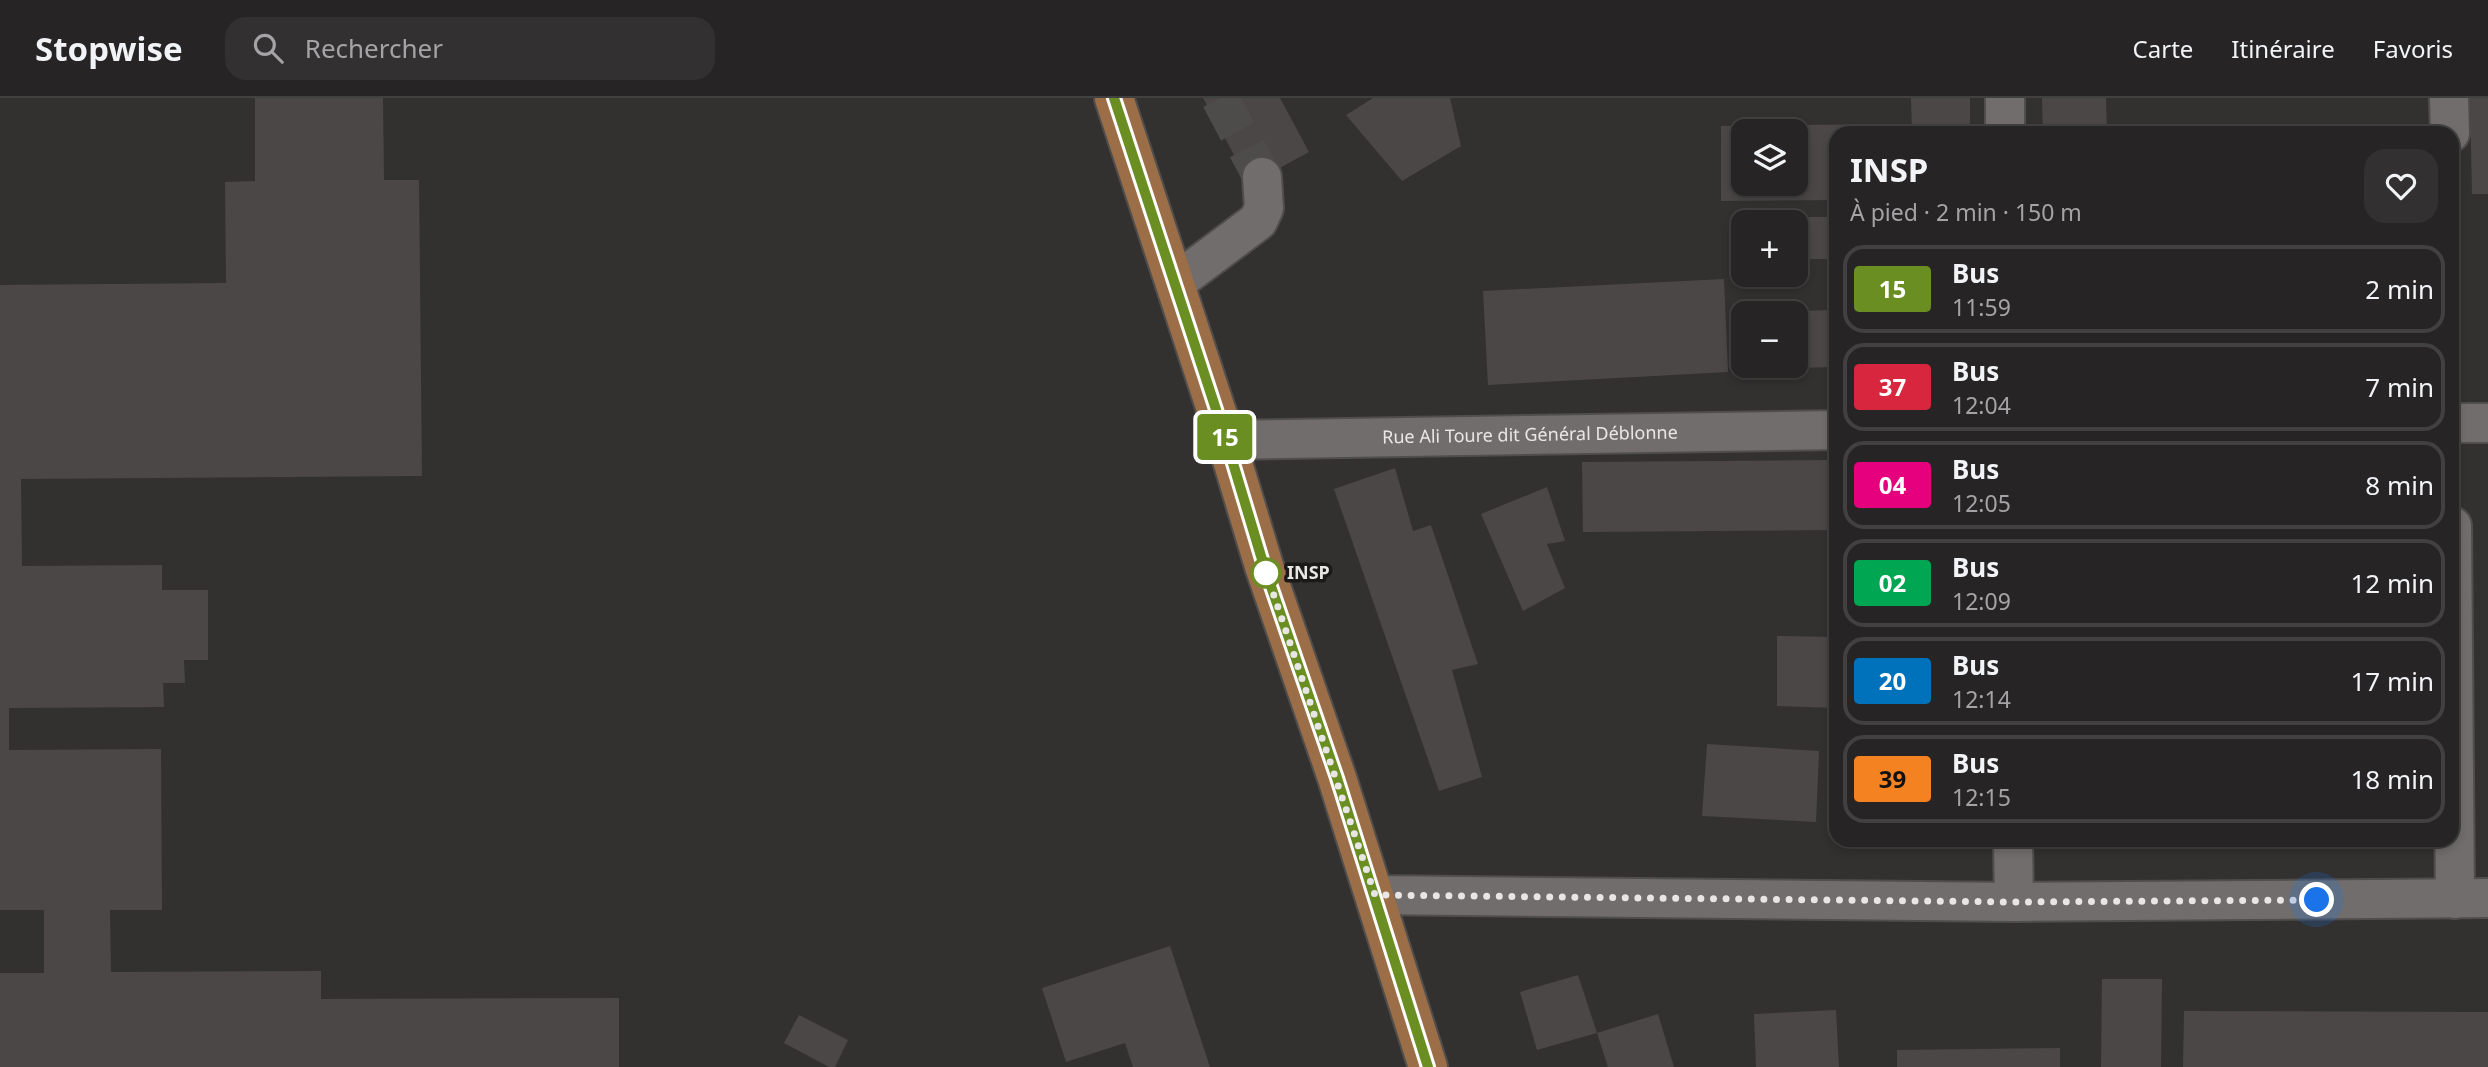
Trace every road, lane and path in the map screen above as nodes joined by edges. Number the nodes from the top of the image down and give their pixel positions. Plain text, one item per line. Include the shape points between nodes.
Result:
1 (1114, 98) edge
2 (2005, 98) edge
3 (2449, 98) edge
4 (2005, 126) edge
5 (2450, 126) edge
6 (1262, 177) tunnel mouth
7 (1175, 283) junction
8 (2459, 423) edge
9 (2488, 423) edge
10 (1829, 430) edge
11 (1226, 440) junction
12 (2459, 657) edge
13 (2013, 847) edge
14 (1375, 895) junction
15 (2472, 899) edge
16 (2014, 902) junction
17 (1428, 1067) edge

1 - 7 main road
2 - 4 street
3 - 5 street
6 - 7 street via 1264,208 1258,221
7 - 11 main road
8 - 9 street
10 - 11 street, Rue Ali Toure dit Général Déblonne
11 - 14 main road
12 - 15 street
13 - 16 street
14 - 16 street
14 - 17 main road
15 - 16 street

